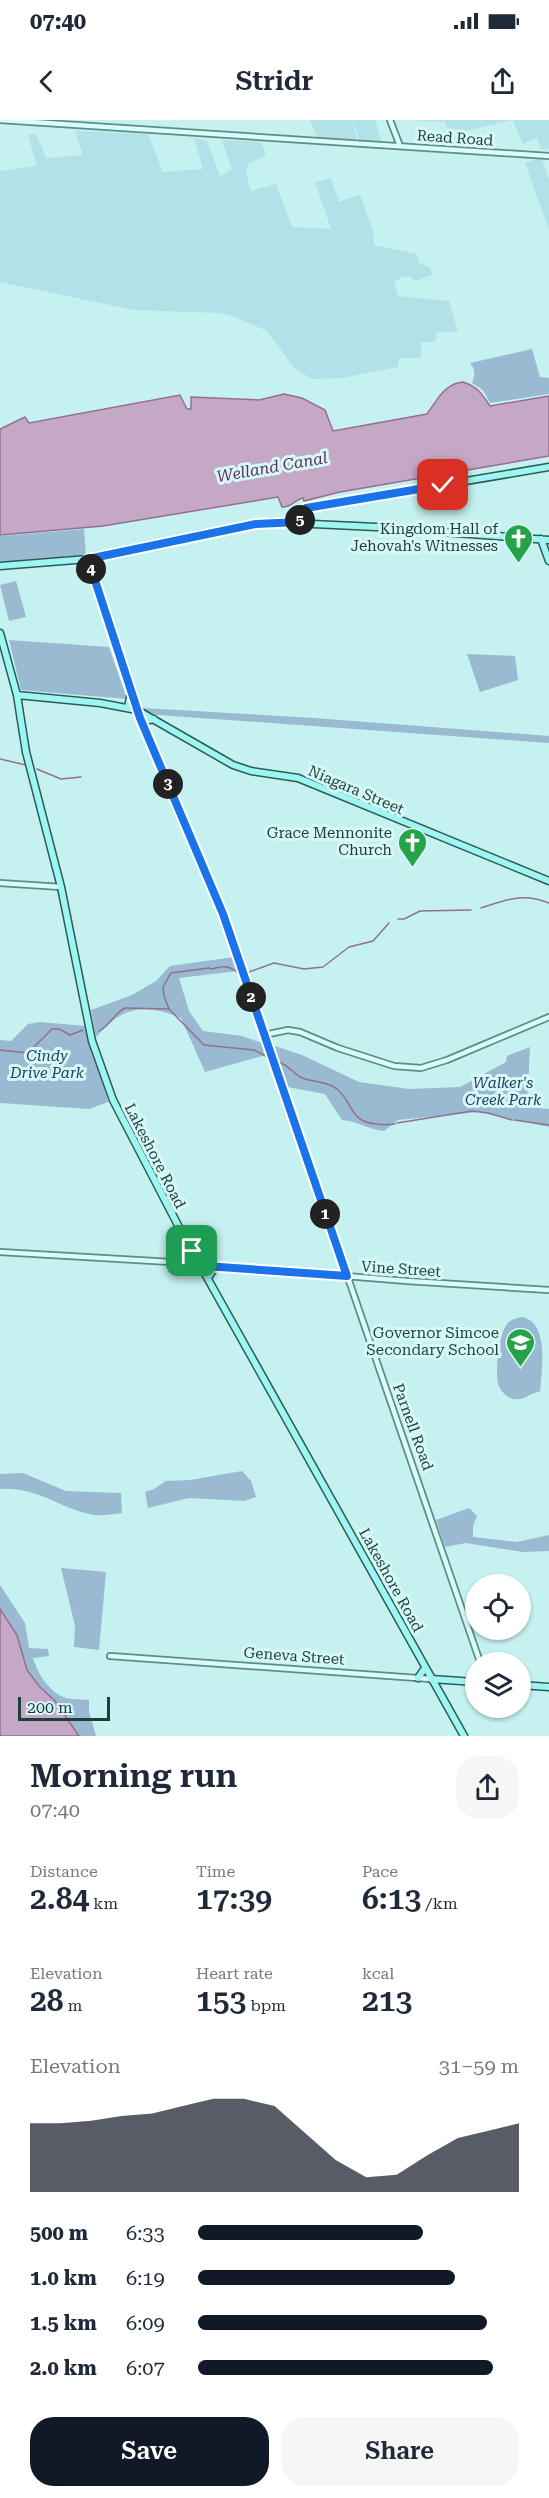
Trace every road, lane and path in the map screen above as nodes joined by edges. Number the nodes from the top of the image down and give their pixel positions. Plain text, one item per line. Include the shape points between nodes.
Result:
1 (0, 120) edge
2 (390, 120) edge
3 (400, 146) junction
4 (549, 156) edge
5 (549, 467) edge
6 (300, 522) junction
7 (541, 539) junction
8 (549, 540) edge
9 (88, 559) junction
10 (549, 561) edge
11 (0, 566) edge
12 (0, 633) edge
13 (13, 682) junction
14 (131, 693) junction
15 (16, 695) junction
16 (36, 697) junction
17 (128, 708) junction
18 (136, 710) junction
19 (155, 719) junction
20 (142, 724) junction
21 (549, 881) edge
22 (0, 883) edge
23 (61, 887) junction
24 (549, 1017) edge
25 (264, 1035) junction
26 (192, 1251) junction
27 (0, 1252) edge
28 (188, 1263) junction
29 (200, 1264) junction
30 (215, 1267) junction
31 (347, 1276) junction
32 (208, 1279) junction
33 (549, 1290) edge
34 (477, 1652) edge
35 (110, 1656) dead end
36 (425, 1668) junction
37 (418, 1678) junction
38 (431, 1679) junction
39 (451, 1681) junction
40 (465, 1682) edge
41 (531, 1686) edge
42 (549, 1687) edge
43 (443, 1697) junction
44 (464, 1736) edge

1 - 3 street, Read Road
2 - 3 street
3 - 4 street, Read Road
5 - 6 main road via 306,508 301,512
6 - 7 main road
6 - 9 main road via 256,524
7 - 8 main road
7 - 10 main road
9 - 11 main road
9 - 14 street, Parnell Road
12 - 13 main road, Lakeshore Road
13 - 15 main road, Lakeshore Road
13 - 16 main road via 21,692
14 - 17 main road
14 - 18 street, Parnell Road
15 - 16 main road, Niagara Street
15 - 23 main road, Lakeshore Road via 26,752
16 - 17 main road, Niagara Street
17 - 18 main road, Niagara Street
18 - 19 main road, Niagara Street
18 - 20 street, Parnell Road
19 - 20 main road
19 - 21 main road, Niagara Street via 232,765 298,778
20 - 25 street, Parnell Road via 223,914
22 - 23 street
23 - 26 main road, Lakeshore Road via 92,1041 113,1100
24 - 25 street via 421,1068 394,1066 300,1032
25 - 31 street, Parnell Road
26 - 28 main road via 193,1258
26 - 29 main road, Lakeshore Road
27 - 28 street, Vine Street
28 - 29 street, Vine Street
29 - 30 street, Vine Street
29 - 32 main road, Lakeshore Road
30 - 31 street, Vine Street
30 - 32 main road
31 - 33 street, Vine Street
31 - 34 street, Parnell Road
32 - 36 main road, Lakeshore Road
35 - 37 street, Geneva Street
36 - 37 main road
36 - 38 main road, Lakeshore Road
37 - 38 street, Geneva Street
38 - 39 main road, Geneva Street
38 - 43 main road, Lakeshore Road
39 - 40 main road, Geneva Street
39 - 43 main road via 444,1688
41 - 42 main road
43 - 44 main road, Lakeshore Road

